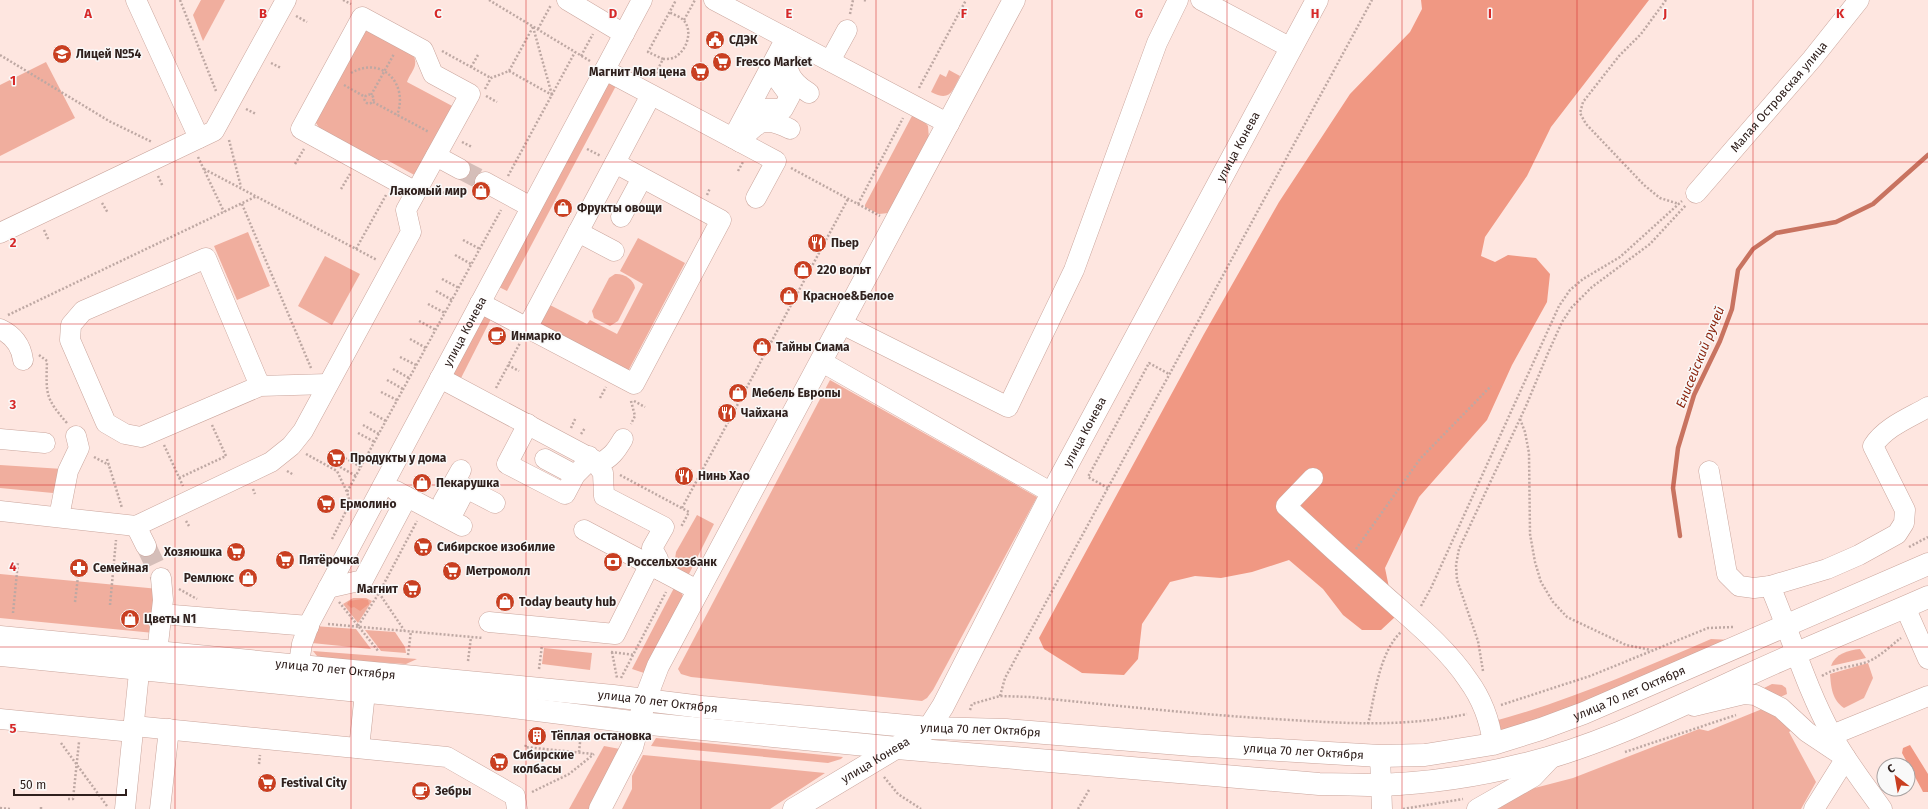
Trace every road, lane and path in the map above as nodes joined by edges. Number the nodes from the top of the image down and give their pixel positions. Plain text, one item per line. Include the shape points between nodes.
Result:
1 (136, 0) edge
2 (180, 0) edge
3 (489, 0) edge
4 (554, 0) edge
5 (567, 0) edge
6 (642, 0) edge
7 (676, 0) edge
8 (694, 0) edge
9 (714, 0) edge
10 (966, 0) edge
11 (1014, 0) edge
12 (1178, 0) edge
13 (1201, 0) edge
14 (1317, 0) edge
15 (1372, 0) edge
16 (1666, 0) edge
17 (1860, 0) edge
18 (289, 7) edge
19 (669, 12) junction
20 (684, 20) junction
21 (306, 22) dead end
22 (533, 27) junction
23 (538, 30) junction
24 (847, 30) dead end
25 (624, 34) junction
26 (402, 39) junction
27 (789, 39) junction
28 (1291, 48) junction
29 (575, 52) junction
30 (0, 55) edge
31 (478, 55) dead end
32 (663, 59) junction
33 (267, 61) dead end
34 (830, 61) junction
35 (471, 67) dead end
36 (281, 68) dead end
37 (770, 69) junction
38 (605, 70) junction
39 (385, 71) junction
40 (509, 71) junction
41 (349, 74) dead end
42 (491, 78) dead end
43 (343, 80) dead end
44 (919, 88) dead end
45 (649, 93) junction
46 (809, 93) dead end
47 (482, 94) dead end
48 (372, 95) junction
49 (552, 95) junction
50 (365, 97) junction
51 (374, 102) junction
52 (496, 102) dead end
53 (242, 106) dead end
54 (749, 109) junction
55 (256, 114) dead end
56 (223, 115) junction
57 (397, 115) junction
58 (903, 117) dead end
59 (949, 124) junction
60 (790, 129) dead end
61 (195, 140) junction
62 (307, 143) dead end
63 (446, 145) junction
64 (472, 147) dead end
65 (739, 147) junction
66 (171, 152) junction
67 (776, 161) junction
68 (295, 164) dead end
69 (615, 164) junction
70 (353, 168) dead end
71 (204, 169) junction
72 (460, 169) tunnel mouth
73 (738, 171) dead end
74 (159, 178) dead end
75 (642, 178) junction
76 (394, 180) junction
77 (163, 187) dead end
78 (241, 188) junction
79 (341, 189) dead end
80 (424, 189) junction
81 (498, 189) junction
82 (446, 194) dead end
83 (257, 196) junction
84 (756, 198) dead end
85 (848, 199) junction
86 (1691, 199) junction
87 (1679, 203) junction
88 (103, 204) dead end
89 (242, 204) junction
90 (858, 204) junction
91 (531, 207) junction
92 (224, 212) junction
93 (108, 213) dead end
94 (621, 217) dead end
95 (895, 224) junction
96 (0, 232) edge
97 (45, 232) dead end
98 (578, 232) junction
99 (463, 240) dead end
100 (49, 241) dead end
101 (356, 249) junction
102 (480, 249) junction
103 (614, 251) dead end
104 (455, 255) dead end
105 (471, 264) junction
106 (392, 268) junction
107 (442, 279) dead end
108 (459, 288) junction
109 (436, 291) dead end
110 (452, 300) junction
111 (480, 303) junction
112 (428, 304) dead end
113 (444, 313) junction
114 (419, 321) dead end
115 (4, 322) edge
116 (842, 324) junction
117 (527, 328) junction
118 (436, 330) junction
119 (410, 339) dead end
120 (426, 348) junction
121 (29, 355) joint
122 (400, 357) dead end
123 (822, 362) junction
124 (508, 365) junction
125 (416, 366) junction
126 (393, 369) dead end
127 (519, 371) dead end
128 (1169, 374) junction
129 (409, 378) junction
130 (440, 378) junction
131 (387, 380) dead end
132 (323, 384) junction
133 (260, 386) junction
134 (1491, 386) dead end
135 (606, 388) dead end
136 (403, 389) junction
137 (381, 392) dead end
138 (600, 398) dead end
139 (630, 399) dead end
140 (397, 400) junction
141 (488, 403) junction
142 (638, 403) dead end
143 (1928, 406) edge
144 (644, 407) dead end
145 (205, 410) junction
146 (370, 412) dead end
147 (635, 416) dead end
148 (576, 417) dead end
149 (1520, 418) junction
150 (386, 421) junction
151 (528, 424) junction
152 (363, 425) dead end
153 (572, 426) dead end
154 (585, 428) dead end
155 (157, 430) junction
156 (358, 433) dead end
157 (379, 434) junction
158 (581, 434) dead end
159 (76, 436) joint
160 (0, 439) edge
161 (623, 439) dead end
162 (375, 442) junction
163 (45, 443) dead end
164 (291, 446) junction
165 (345, 458) dead end
166 (107, 459) dead end
167 (545, 459) dead end
168 (594, 460) junction
169 (340, 467) dead end
170 (361, 467) junction
171 (461, 470) dead end
172 (1709, 472) dead end
173 (575, 475) junction
174 (356, 476) junction
175 (179, 478) junction
176 (1313, 478) dead end
177 (384, 484) junction
178 (1108, 488) junction
179 (347, 492) junction
180 (1052, 493) junction
181 (407, 497) junction
182 (190, 500) junction
183 (495, 503) dead end
184 (0, 511) edge
185 (444, 516) junction
186 (59, 517) junction
187 (127, 525) junction
188 (584, 530) dead end
189 (332, 539) dead end
190 (146, 546) tunnel mouth
191 (18, 562) dead end
192 (1346, 562) junction
193 (1928, 564) edge
194 (79, 568) dead end
195 (660, 573) junction
196 (161, 578) tunnel mouth
197 (1770, 586) junction
198 (179, 588) dead end
199 (328, 588) junction
200 (699, 591) junction
201 (379, 593) junction
202 (1928, 597) edge
203 (201, 601) dead end
204 (75, 602) dead end
205 (110, 605) dead end
206 (1905, 607) junction
207 (13, 613) dead end
208 (173, 614) dead end
209 (1412, 621) junction
210 (488, 622) dead end
211 (309, 624) junction
212 (358, 626) junction
213 (1785, 626) junction
214 (404, 630) junction
215 (411, 631) junction
216 (0, 637) edge
217 (542, 645) dead end
218 (1652, 650) dead end
219 (379, 652) dead end
220 (1796, 652) junction
221 (613, 653) dead end
222 (0, 655) edge
223 (408, 655) dead end
224 (146, 658) junction
225 (1928, 659) edge
226 (468, 661) dead end
227 (539, 669) dead end
228 (297, 676) junction
229 (621, 678) junction
230 (628, 678) dead end
231 (365, 693) junction
232 (1928, 696) edge
233 (645, 700) junction
234 (1481, 702) junction
235 (970, 710) dead end
236 (1658, 715) junction
237 (0, 719) edge
238 (640, 723) junction
239 (1368, 724) dead end
240 (929, 728) junction
241 (133, 729) junction
242 (169, 729) junction
243 (581, 731) dead end
244 (1832, 735) junction
245 (80, 738) dead end
246 (60, 741) dead end
247 (1493, 744) junction
248 (526, 745) dead end
249 (359, 748) junction
250 (897, 748) junction
251 (579, 752) junction
252 (1380, 756) junction
253 (1552, 757) junction
254 (1846, 758) junction
255 (77, 765) junction
256 (884, 777) dead end
257 (1380, 785) junction
258 (535, 790) dead end
259 (1089, 790) dead end
260 (68, 799) dead end
261 (41, 805) dead end
262 (0, 808) edge
263 (10, 809) edge
264 (41, 809) edge
265 (109, 809) edge
266 (125, 809) edge
267 (160, 809) edge
268 (517, 809) edge
269 (600, 809) edge
270 (794, 809) edge
271 (921, 809) edge
272 (1078, 809) edge
273 (1382, 809) edge
274 (1477, 809) edge
275 (1814, 809) edge
276 (1882, 809) edge

1 - 61 street
2 - 56 path via 219,97
3 - 22 path
4 - 23 path
5 - 25 street
6 - 25 street, улица Конева
7 - 19 path
8 - 20 path
9 - 27 street
10 - 44 path
11 - 59 main road
12 - 116 street via 1157,43 1074,270 1008,407
13 - 28 street
14 - 28 main road, улица Конева
15 - 128 path
16 - 87 path via 1641,34 1619,56 1583,102 1580,113 1586,124 1644,185 1660,198
17 - 86 street, Малая Островская улица
18 - 21 path
18 - 56 street
19 - 20 path
19 - 32 path via 648,52
20 - 32 path via 689,36 679,55
22 - 23 path
22 - 40 path
22 - 49 path
23 - 29 path
24 - 34 street
25 - 38 street, улица Конева
26 - 39 path
26 - 63 street via 423,50 433,74 470,94
26 - 76 street via 362,17 301,129
27 - 34 street
27 - 37 street
27 - 46 street via 787,65 790,77 796,85
28 - 180 main road, улица Конева
29 - 38 path
29 - 49 path
30 - 66 path via 109,121
31 - 35 path
32 - 45 path
33 - 36 path
34 - 59 street
37 - 54 street
37 - 54 street via 790,96 783,109
38 - 45 street
38 - 91 street, улица Конева
39 - 41 path via 368,67
39 - 48 path
39 - 57 path via 394,79 400,90 400,107
40 - 42 path
40 - 49 path
43 - 50 path via 341,84
45 - 65 street
45 - 69 street
47 - 52 path
48 - 50 path
48 - 51 path
49 - 81 path
50 - 51 path via 366,103
51 - 57 path
53 - 55 path
54 - 65 street
56 - 61 street via 214,131
56 - 78 path
57 - 63 path
58 - 90 path
59 - 95 main road
60 - 65 street via 777,122 758,123
61 - 66 street
61 - 71 path
62 - 68 path
63 - 64 path
63 - 72 street
63 - 80 street
65 - 67 street
65 - 73 path
66 - 96 street
67 - 84 street
67 - 85 path
69 - 75 street
69 - 98 street
70 - 79 path
71 - 78 path
71 - 92 path
74 - 77 path
75 - 94 street
75 - 117 street via 721,220 634,384
76 - 80 street
76 - 101 path
78 - 83 path
80 - 82 path
80 - 106 street via 406,210 411,232
81 - 91 street
81 - 102 path
83 - 89 path
83 - 101 path
85 - 90 path
85 - 168 path via 682,508
86 - 87 path
86 - 87 path
86 - 149 path via 1650,244 1592,287 1572,307 1562,322
87 - 209 path via 1620,257 1583,279 1570,290 1559,306 1432,588
88 - 93 path
89 - 92 path
89 - 132 path
90 - 95 path
91 - 111 street, улица Конева
92 - 115 path
95 - 116 main road
97 - 100 path
98 - 103 street
98 - 117 street
99 - 102 path
101 - 106 path
102 - 105 path
104 - 105 path
105 - 108 path
106 - 132 street
107 - 108 path
108 - 110 path
109 - 110 path
110 - 113 path
111 - 117 street
111 - 130 street, улица Конева
112 - 113 path
113 - 118 path
114 - 118 path
115 - 121 street via 7,332
116 - 123 main road
117 - 124 path
118 - 120 path
119 - 120 path
120 - 125 path
121 - 159 path via 47,361 46,391 52,404
122 - 125 path
123 - 180 street
123 - 200 main road
124 - 127 path
124 - 141 path
125 - 129 path
126 - 129 path
128 - 178 path
128 - 178 path via 1149,363 1088,477
129 - 136 path
130 - 141 street
130 - 177 street, улица Конева
131 - 136 path
132 - 133 street
132 - 164 street via 303,431
133 - 145 street
133 - 155 street via 206,258 83,311 72,325 70,340 106,423 125,434 141,437
134 - 192 path via 1420,459
135 - 138 path
136 - 140 path
137 - 140 path
139 - 147 path
140 - 150 path
141 - 151 street
142 - 144 path
143 - 197 street via 1888,430 1873,446 1905,510 1904,523 1897,534 1827,569
145 - 155 street
145 - 175 path via 226,456
146 - 150 path
148 - 153 path
149 - 218 path via 1529,453 1530,534 1541,582 1553,602 1567,617 1626,644
149 - 234 path via 1459,549 1456,565 1459,590 1478,641 1482,662 1484,682
150 - 157 path
151 - 168 street
151 - 173 street via 507,464 565,494
152 - 157 path
154 - 158 path
155 - 175 path
156 - 162 path
157 - 162 path
159 - 186 street via 79,448 68,471
160 - 163 street
161 - 168 street via 610,458
162 - 170 path
164 - 179 path via 337,471
164 - 182 street via 271,462
165 - 170 path
166 - 187 path
167 - 173 street
168 - 173 street via 587,462
168 - 195 street via 604,473 604,496 664,527 652,548 658,559
169 - 174 path
170 - 174 path
171 - 185 street
172 - 197 street via 1727,574 1739,586
174 - 179 path
175 - 182 path
176 - 192 street via 1286,506
177 - 181 street
177 - 199 street, улица Конева
178 - 235 path via 1005,678 1000,696 972,704
179 - 189 path via 350,503
180 - 240 main road, улица Конева via 943,706
181 - 185 street
181 - 199 street via 363,580
182 - 187 street
183 - 185 street via 466,488
184 - 186 street
185 - 201 path
186 - 187 street
187 - 190 street
187 - 205 path
188 - 195 street
191 - 207 path
192 - 209 street
193 - 213 main road, улица 70 лет Октября
194 - 204 path
195 - 200 street
195 - 210 street via 614,634
195 - 229 path
196 - 224 street via 163,600
197 - 213 street
198 - 203 path
199 - 211 street, улица Конева
199 - 212 path
200 - 233 main road via 658,666
201 - 212 path
201 - 214 path
202 - 206 main road, улица 70 лет Октября
206 - 220 main road, улица 70 лет Октября
206 - 225 street
208 - 211 street
209 - 234 street via 1445,652
209 - 239 path via 1389,647
211 - 212 path
211 - 228 street, улица Конева via 302,644
212 - 214 path
212 - 219 path
213 - 220 street
213 - 247 main road, улица 70 лет Октября via 1584,713 1541,730
214 - 215 path
215 - 223 path
215 - 226 path via 471,637
216 - 224 main road, улица 70 лет Октября
217 - 227 path
220 - 236 main road, улица 70 лет Октября
220 - 244 street
221 - 229 path via 617,678
222 - 224 main road, улица 70 лет Октября
224 - 228 main road, улица 70 лет Октября
224 - 241 street
228 - 231 main road, улица 70 лет Октября
228 - 233 main road, улица 70 лет Октября
229 - 230 path
231 - 238 main road, улица 70 лет Октября via 488,704
231 - 249 street
232 - 244 street
233 - 238 main road
233 - 240 main road, улица 70 лет Октября
234 - 247 street
236 - 253 main road, улица 70 лет Октября
236 - 254 street via 1744,694 1755,695 1781,708 1807,732
237 - 241 street
238 - 250 main road, улица 70 лет Октября
238 - 269 main road via 632,747
240 - 250 main road, улица Конева
240 - 252 main road, улица 70 лет Октября via 1006,730 1192,745
241 - 242 street
241 - 266 street
242 - 249 street
242 - 267 street
243 - 251 path
244 - 254 street
245 - 255 path
246 - 255 path
247 - 252 main road, улица 70 лет Октября via 1432,754
248 - 251 path
249 - 268 street via 446,757 515,796
250 - 257 main road, улица 70 лет Октября via 1319,784
250 - 270 main road, улица Конева
251 - 258 path via 594,754 569,774
252 - 257 street
253 - 257 main road, улица 70 лет Октября via 1443,780
253 - 274 street via 1533,777
254 - 275 street
254 - 276 street
255 - 260 path via 73,799
255 - 265 path
256 - 271 path via 898,794
257 - 273 street
259 - 272 path
261 - 264 path
262 - 263 path

